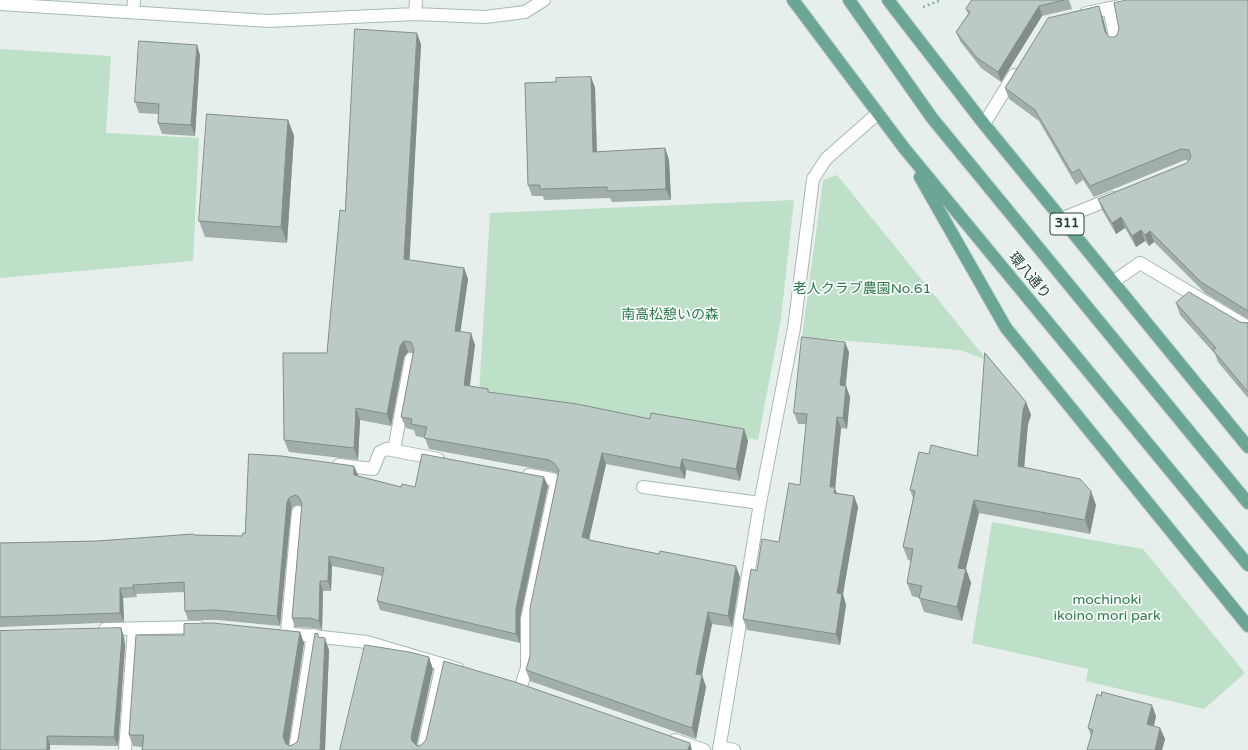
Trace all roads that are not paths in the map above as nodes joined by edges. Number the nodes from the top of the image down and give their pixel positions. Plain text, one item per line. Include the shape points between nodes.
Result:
1 (416, 0) edge
2 (544, 0) edge
3 (793, 0) edge
4 (849, 0) edge
5 (888, 0) edge
6 (1140, 2) edge
7 (0, 4) edge
8 (133, 6) edge
9 (1109, 8) junction
10 (415, 14) junction
11 (1073, 16) edge
12 (1116, 41) edge
13 (1020, 65) edge
14 (878, 113) junction
15 (984, 124) junction
16 (904, 148) junction
17 (1125, 193) edge
18 (1063, 218) junction
19 (1113, 282) junction
20 (1248, 327) edge
21 (410, 359) edge
22 (1248, 446) edge
23 (394, 450) junction
24 (450, 461) edge
25 (326, 464) edge
26 (521, 473) edge
27 (643, 487) dead end
28 (760, 503) junction
29 (1248, 503) edge
30 (298, 512) dead end
31 (1248, 565) edge
32 (1248, 626) edge
33 (209, 627) edge
34 (134, 629) junction
35 (94, 630) edge
36 (272, 632) edge
37 (288, 633) junction
38 (313, 635) junction
39 (442, 664) junction
40 (470, 672) edge
41 (507, 682) edge
42 (521, 686) junction
43 (535, 692) edge
44 (667, 737) edge
45 (719, 749) edge
46 (125, 750) edge
47 (296, 750) edge
48 (423, 750) edge
49 (704, 750) edge
50 (734, 750) edge

1 - 10 street
2 - 10 street via 525,12 485,17
3 - 14 main road, 環八通り
4 - 29 main road, 環八通り / 311 via 932,118
5 - 15 main road, 311
6 - 9 street
7 - 8 street
8 - 10 street via 269,21
9 - 11 street
9 - 12 street
13 - 15 street
14 - 16 main road, 環八通り
14 - 28 street via 826,159 813,179 794,328
15 - 18 main road, 311
16 - 31 main road, 環八通り
16 - 32 main road via 1006,328
17 - 18 street
18 - 19 main road, 311
19 - 20 street via 1140,263
19 - 22 main road, 311
21 - 23 street
23 - 24 street
23 - 25 street via 383,449 373,468
26 - 42 street via 552,479 556,484 526,619 527,668
27 - 28 street
28 - 45 street
30 - 37 street
33 - 34 street
34 - 35 street
34 - 46 street
36 - 37 street
37 - 38 street
38 - 39 street via 367,642
38 - 47 street
39 - 40 street
39 - 48 street
41 - 42 street
42 - 43 street
44 - 49 street
45 - 50 street

